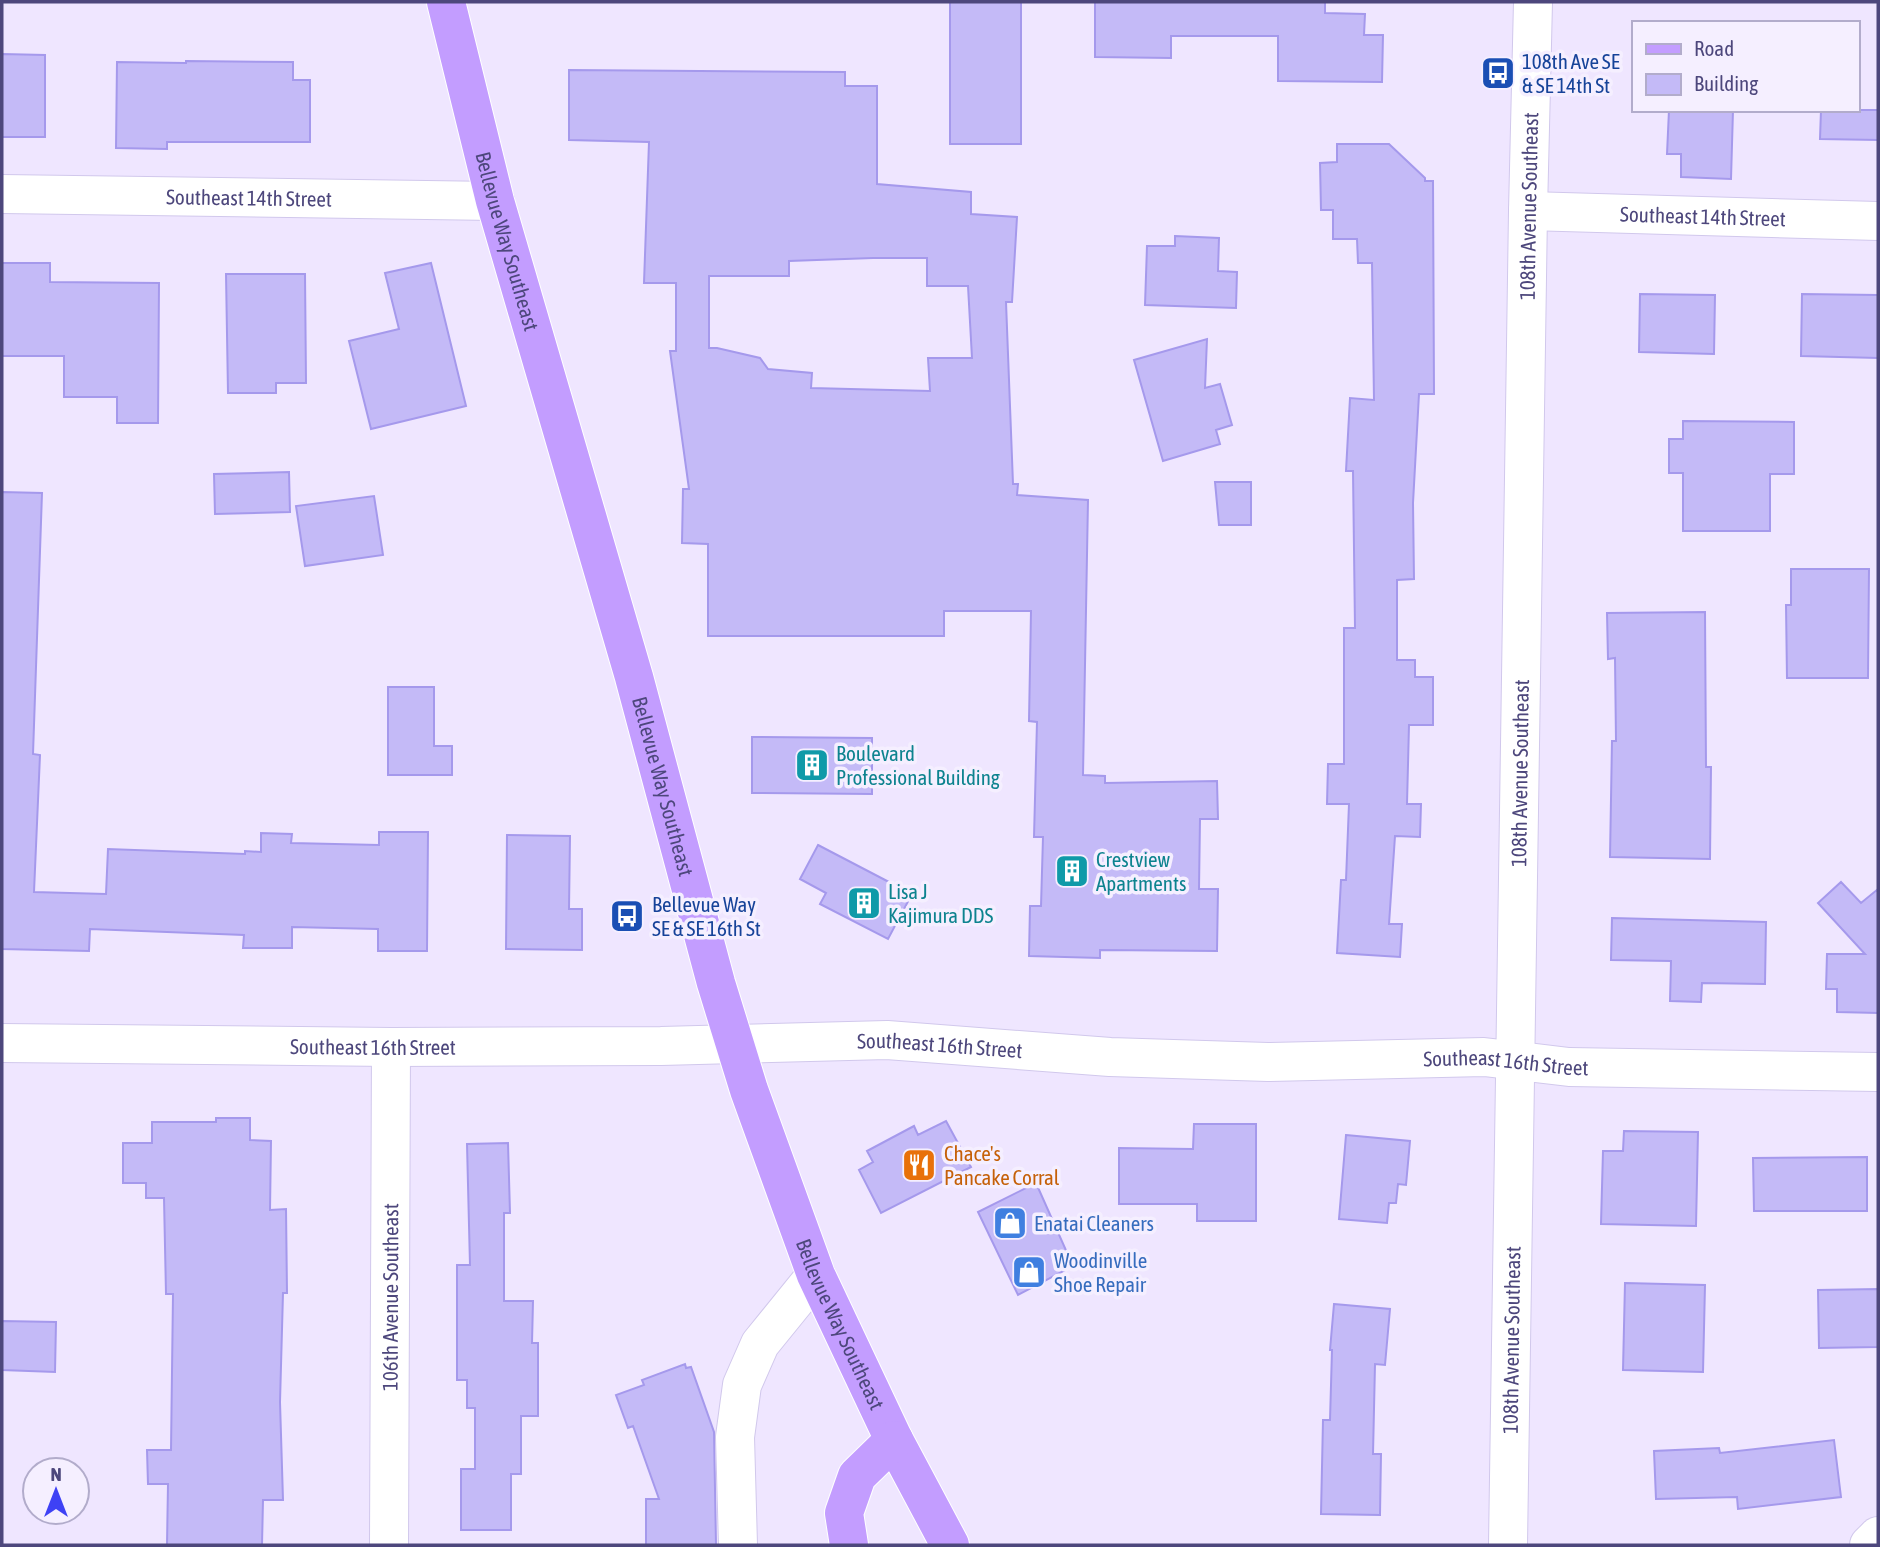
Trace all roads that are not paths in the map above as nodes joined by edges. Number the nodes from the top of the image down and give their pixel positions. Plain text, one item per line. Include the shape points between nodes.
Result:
1 (446, 2) edge
2 (1533, 2) edge
3 (2, 194) edge
4 (495, 201) junction
5 (1528, 211) junction
6 (1878, 221) edge
7 (2, 1043) edge
8 (735, 1044) junction
9 (391, 1047) junction
10 (1515, 1060) junction
11 (1878, 1072) edge
12 (816, 1275) junction
13 (894, 1440) junction
14 (1878, 1536) edge
15 (389, 1545) edge
16 (738, 1545) edge
17 (849, 1545) edge
18 (950, 1545) edge
19 (1508, 1545) edge
20 (1869, 1545) edge

1 - 4 main road, Bellevue Way Southeast
2 - 5 street, 108th Avenue Southeast
3 - 4 street, Southeast 14th Street
4 - 8 main road, Bellevue Way Southeast
5 - 6 street, Southeast 14th Street
5 - 10 street, 108th Avenue Southeast
7 - 9 street, Southeast 16th Street
8 - 9 street, Southeast 16th Street
8 - 10 street, Southeast 16th Street via 899,1041 1110,1057 1268,1062
8 - 12 main road, Bellevue Way Southeast
9 - 15 street, 106th Avenue Southeast
10 - 11 street, Southeast 16th Street via 1569,1067
10 - 19 street, 108th Avenue Southeast
12 - 13 main road, Bellevue Way Southeast
12 - 16 street via 760,1344 742,1385 736,1437
13 - 17 main road via 858,1476 844,1513
13 - 18 main road, Bellevue Way Southeast
14 - 20 street

